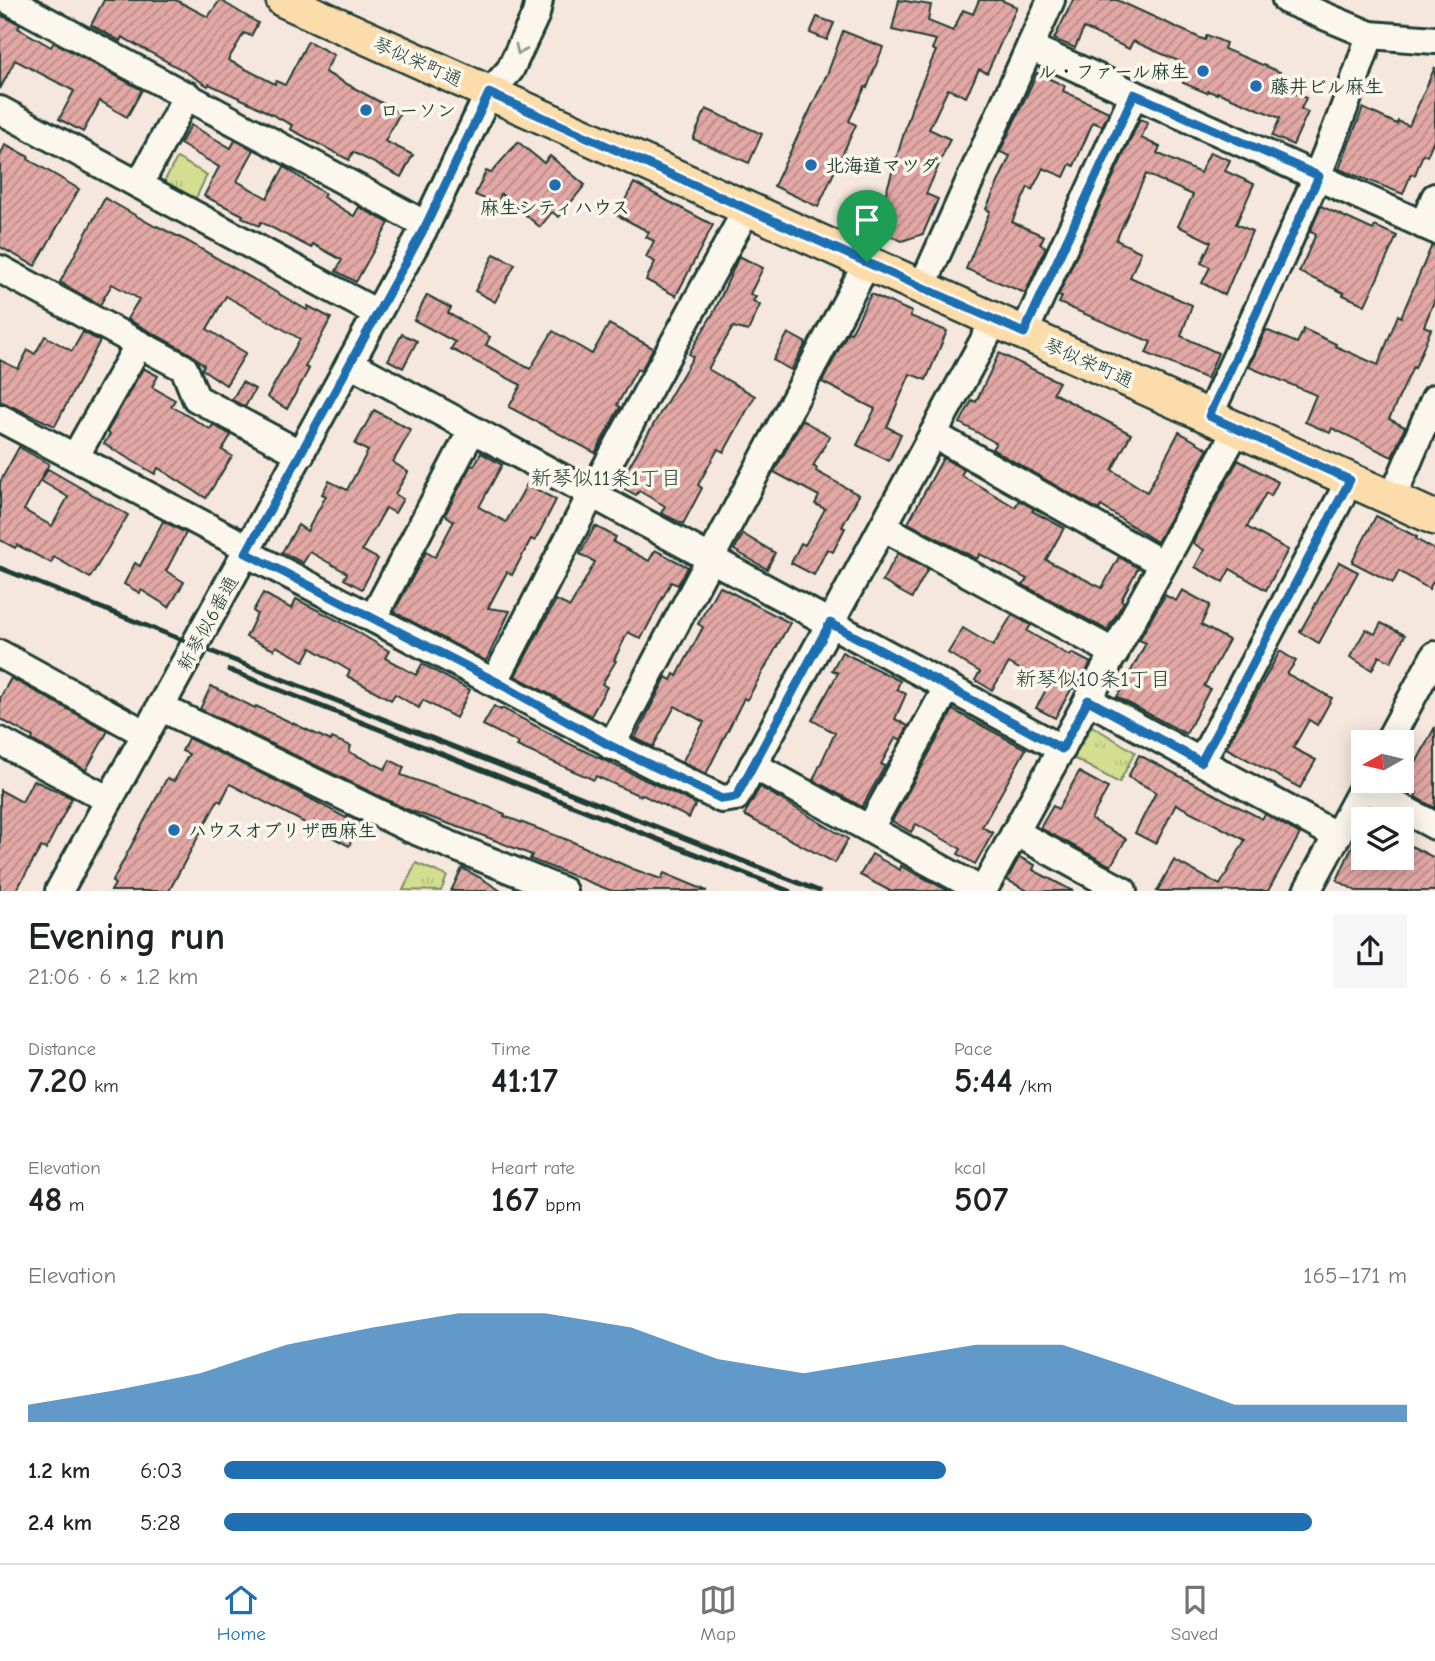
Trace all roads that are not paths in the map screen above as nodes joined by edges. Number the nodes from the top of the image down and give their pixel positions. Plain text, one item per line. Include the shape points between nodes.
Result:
1 (8, 0) edge
2 (283, 0) edge
3 (539, 0) edge
4 (1051, 0) edge
5 (1286, 0) edge
6 (1370, 35) junction
7 (1435, 40) edge
8 (1030, 47) junction
9 (489, 93) junction
10 (187, 94) junction
11 (1134, 94) junction
12 (0, 110) edge
13 (1319, 176) junction
14 (139, 185) junction
15 (1435, 197) edge
16 (747, 209) junction
17 (426, 225) junction
18 (1429, 227) edge
19 (867, 262) junction
20 (0, 269) edge
21 (922, 287) junction
22 (377, 313) junction
23 (1010, 327) junction
24 (139, 344) junction
25 (350, 363) junction
26 (1435, 398) edge
27 (0, 418) edge
28 (1223, 422) junction
29 (472, 430) junction
30 (933, 434) junction
31 (301, 454) junction
32 (75, 457) junction
33 (1350, 480) junction
34 (591, 495) junction
35 (1392, 499) junction
36 (1435, 518) edge
37 (883, 527) junction
38 (247, 550) junction
39 (712, 559) junction
40 (1163, 564) junction
41 (373, 618) junction
42 (830, 623) junction
43 (1115, 653) junction
44 (0, 654) edge
45 (1435, 655) edge
46 (495, 681) junction
47 (947, 688) junction
48 (1088, 700) junction
49 (160, 707) junction
50 (1394, 730) edge
51 (146, 734) junction
52 (0, 741) edge
53 (611, 746) junction
54 (1062, 749) junction
55 (1201, 762) junction
56 (753, 765) junction
57 (1360, 793) edge
58 (1380, 793) edge
59 (109, 800) junction
60 (1435, 825) edge
61 (870, 828) junction
62 (1016, 832) junction
63 (1337, 836) junction
64 (59, 891) edge
65 (563, 891) edge
66 (982, 891) edge
67 (1123, 891) edge
68 (1307, 891) edge

1 - 10 street
2 - 9 main road, 琴似栄町通
3 -> 9 street, 新琴似6番通 via 510,69
4 - 8 street
5 - 6 street
6 - 7 street
6 - 13 street
8 - 11 street
8 - 21 street
9 - 16 main road, 琴似栄町通
9 - 17 street, 新琴似6番通
10 - 14 street
10 - 17 street
11 - 13 street
11 - 23 street
12 - 14 street
13 - 18 street
13 - 28 street
14 - 22 street
15 - 18 street
16 - 19 main road, 琴似栄町通
16 - 34 street
17 - 22 street, 新琴似6番通
19 - 21 main road, 琴似栄町通
19 - 39 street
20 - 24 street
21 - 23 main road, 琴似栄町通
22 - 25 street, 新琴似6番通
23 - 28 main road, 琴似栄町通
23 - 30 street
24 - 31 street via 184,368 196,398
24 - 32 street
25 - 29 street
25 - 31 street, 新琴似6番通
26 - 35 street
27 - 32 street
28 - 33 main road, 琴似栄町通
28 - 40 street
29 - 34 street
29 - 41 street
30 - 37 street
30 - 40 street
31 - 38 street, 新琴似6番通
32 - 38 street
33 - 35 main road, 琴似栄町通
33 - 55 street
34 - 39 street
34 - 46 street
35 - 36 main road, 琴似栄町通
37 - 42 street
37 - 43 street
38 - 41 street
38 - 49 street, 新琴似6番通
39 - 42 street
39 - 53 street
40 - 43 street
41 - 46 street
42 - 47 street
42 - 56 street
43 - 48 street
44 - 51 street
45 - 50 street
46 - 53 street
47 - 54 street
47 - 61 street
48 - 54 street
48 - 55 street
49 - 51 street, 新琴似6番通
49 - 65 street via 411,830
51 - 59 street, 新琴似6番通
52 - 59 street
53 - 56 street via 722,799 736,797
54 - 62 street
55 - 63 street
56 - 61 street
57 - 63 street
58 - 60 street
59 - 64 street, 新琴似6番通
61 - 66 street
62 - 66 street
62 - 67 street
63 - 68 street

